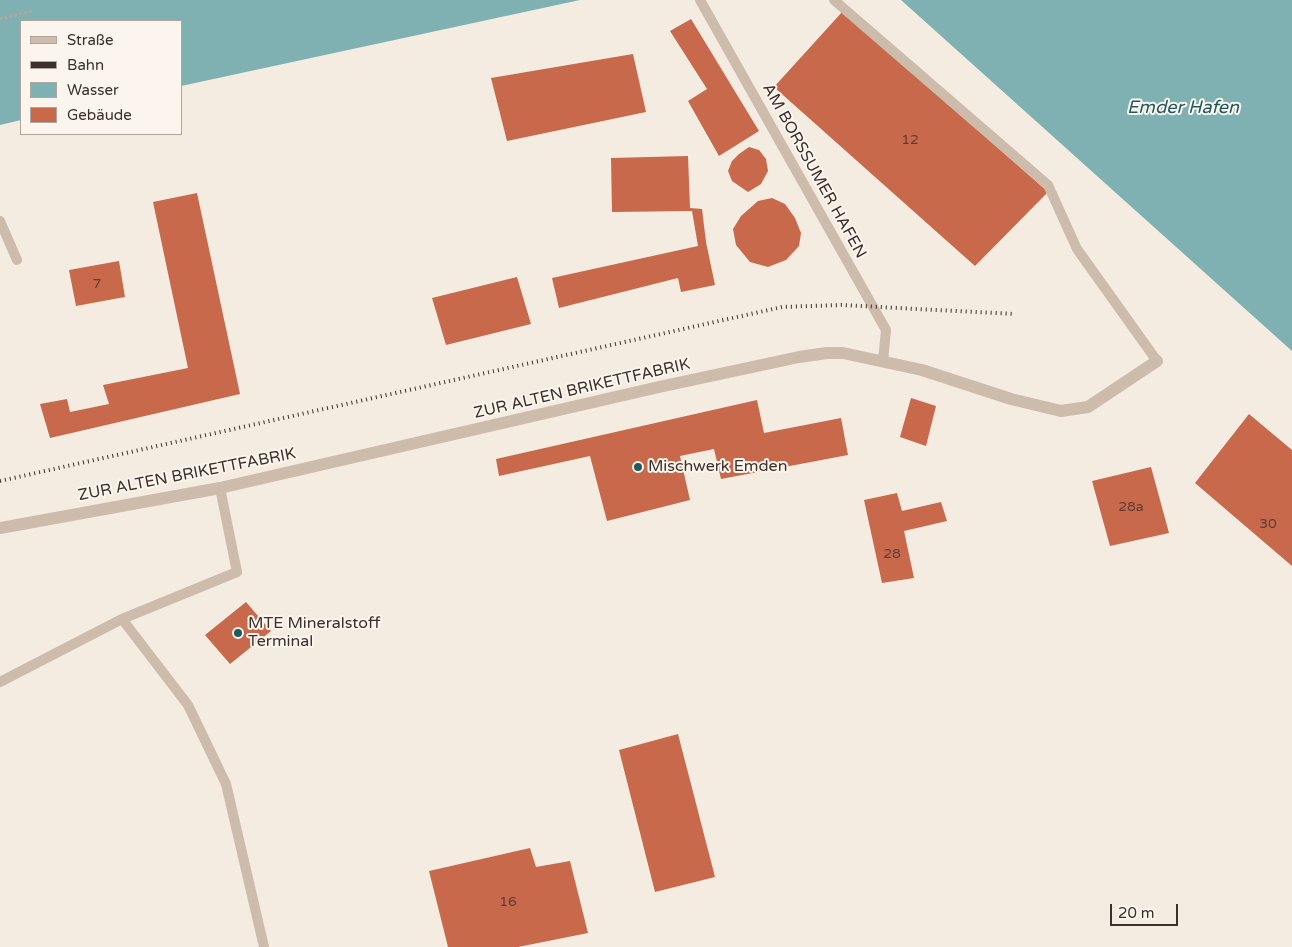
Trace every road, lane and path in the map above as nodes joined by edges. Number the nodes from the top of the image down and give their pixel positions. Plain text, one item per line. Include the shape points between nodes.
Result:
1 (700, 0) edge
2 (834, 0) edge
3 (32, 11) dead end
4 (0, 19) edge
5 (0, 221) edge
6 (17, 260) dead end
7 (883, 361) junction
8 (1157, 361) joint
9 (220, 488) junction
10 (0, 528) edge
11 (122, 619) junction
12 (0, 682) edge
13 (264, 947) edge

1 - 7 lane, AM BORSSUMER HAFEN via 886,330
2 - 8 lane via 1048,185 1077,249
3 - 4 path
5 - 6 lane
7 - 8 street, ZUR ALTEN BRIKETTFABRIK via 1061,411 1088,407
7 - 9 street, ZUR ALTEN BRIKETTFABRIK via 843,353 799,357
9 - 10 street, ZUR ALTEN BRIKETTFABRIK
9 - 11 lane via 237,572
11 - 12 lane
11 - 13 lane via 188,705 226,784

